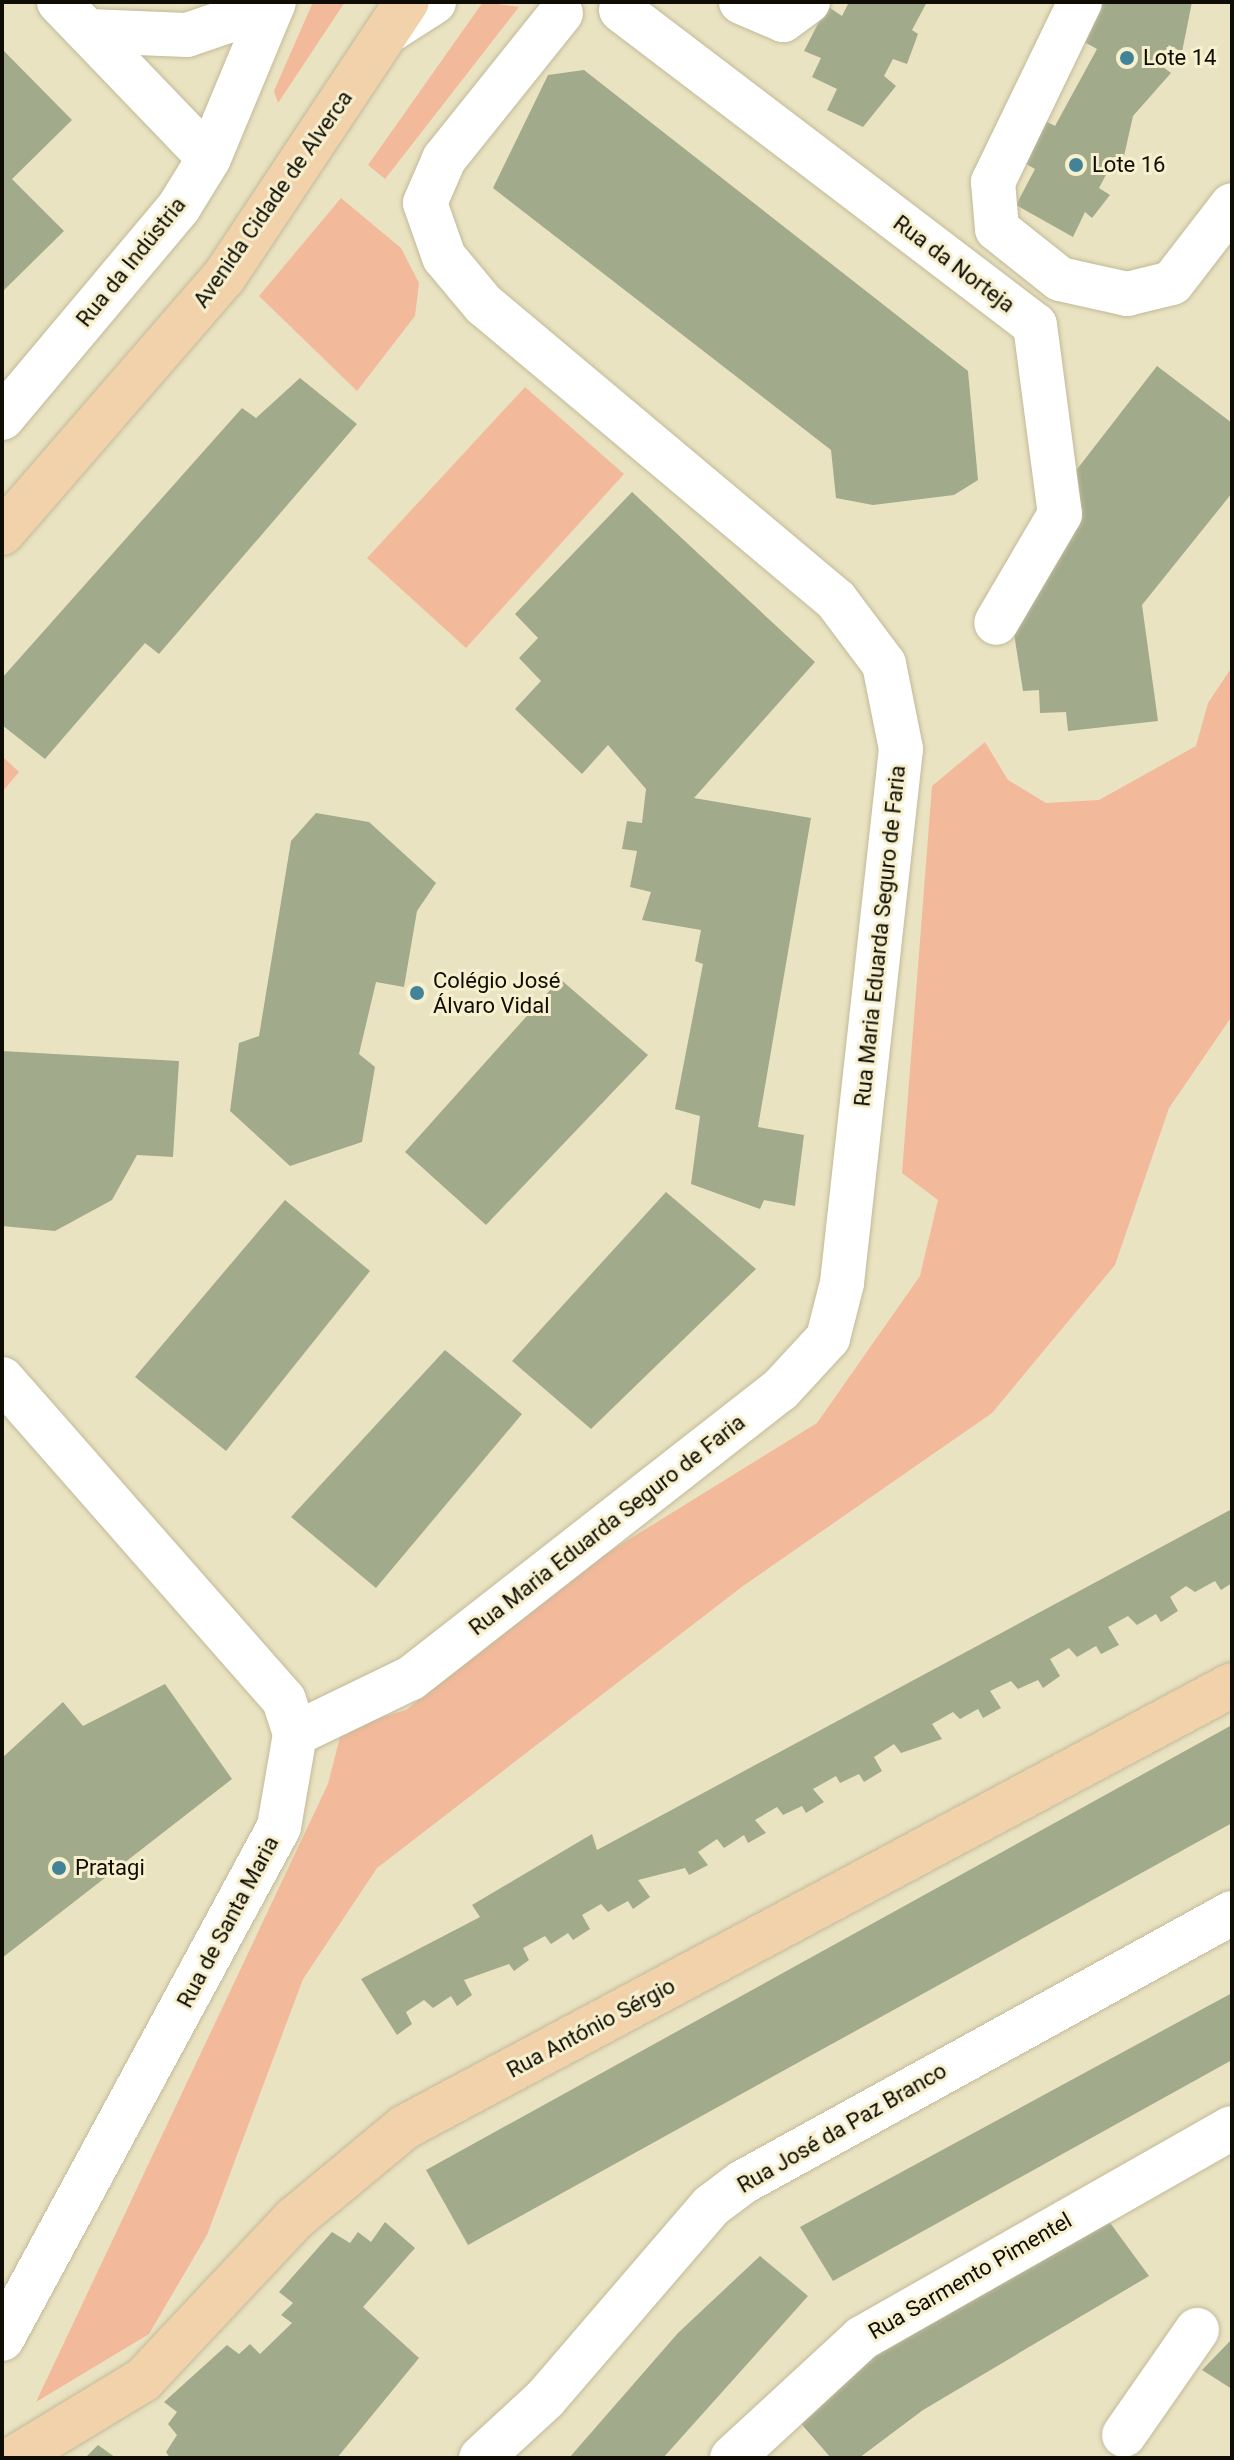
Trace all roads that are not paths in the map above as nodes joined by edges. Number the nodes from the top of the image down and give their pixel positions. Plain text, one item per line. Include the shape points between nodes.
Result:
1 (434, 2) edge
2 (741, 2) edge
3 (808, 2) edge
4 (1080, 2) edge
5 (273, 4) edge
6 (624, 6) edge
7 (555, 7) edge
8 (74, 16) edge
9 (400, 16) edge
10 (209, 158) junction
11 (1232, 205) edge
12 (2, 418) edge
13 (2, 533) edge
14 (996, 623) dead end
15 (2, 1379) edge
16 (1232, 1685) edge
17 (295, 1734) junction
18 (1232, 1913) edge
19 (1232, 2128) edge
20 (1197, 2330) dead end
21 (2, 2339) edge
22 (1124, 2435) dead end
23 (14, 2458) edge
24 (481, 2458) edge
25 (732, 2458) edge

1 - 9 street
2 - 3 street via 783,20
4 - 11 street via 993,182 997,229 1060,279 1127,294 1172,283
5 - 8 street via 187,35
5 - 10 street, Rua da Indústria
6 - 7 street via 591,21
6 - 14 street, Rua da Norteja via 1035,325 1060,514
7 - 17 street, Rua Maria Eduarda Seguro de Faria via 444,159 425,203 444,257 484,305 836,600 884,664 901,749 842,1283 828,1338 780,1390 411,1678
8 - 10 street
9 - 13 main road, Avenida Cidade de Alverca via 224,277
10 - 12 street, Rua da Indústria via 179,207
15 - 17 street via 284,1700
16 - 23 main road, Rua António Sérgio via 405,2127 294,2219 143,2380
17 - 21 street, Rua de Santa Maria via 279,1827
18 - 24 street, Rua José da Paz Branco via 743,2182 711,2206 545,2399
19 - 25 street, Rua Sarmento Pimentel via 862,2338
20 - 22 street

